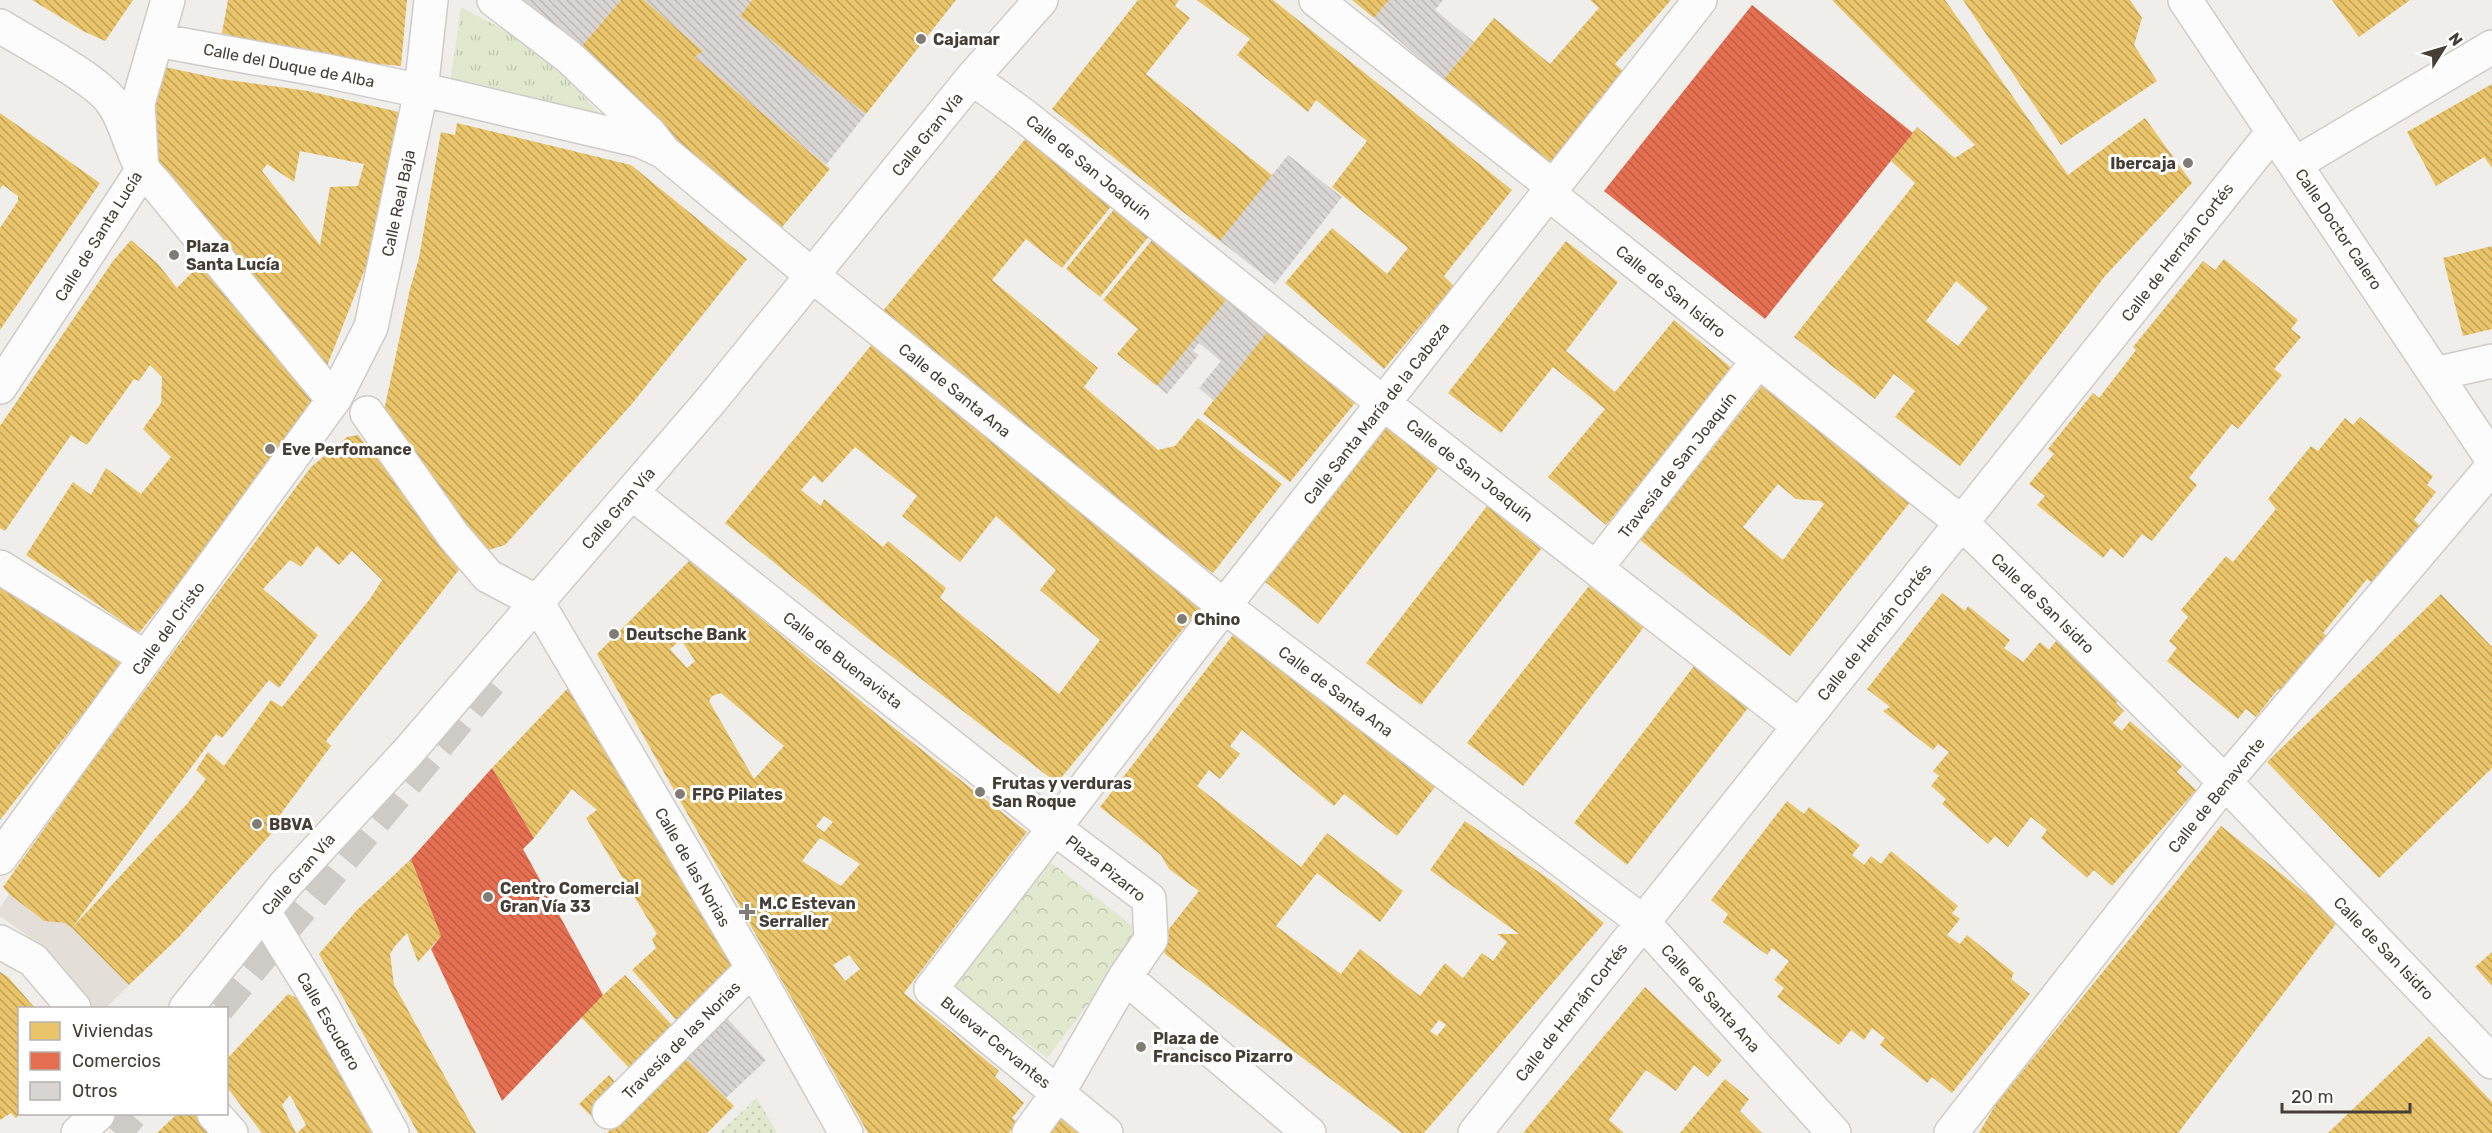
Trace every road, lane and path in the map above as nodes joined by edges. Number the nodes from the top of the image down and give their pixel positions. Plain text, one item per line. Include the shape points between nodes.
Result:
1 (168, 0) edge
2 (431, 0) edge
3 (494, 0) edge
4 (1041, 0) edge
5 (1316, 0) edge
6 (1700, 0) edge
7 (2185, 0) edge
8 (0, 26) edge
9 (156, 40) junction
10 (2492, 47) edge
11 (972, 78) junction
12 (429, 92) junction
13 (2273, 132) junction
14 (664, 152) junction
15 (2295, 164) junction
16 (142, 171) junction
17 (1545, 186) junction
18 (813, 276) junction
19 (1758, 361) junction
20 (2492, 361) edge
21 (2435, 374) junction
22 (0, 387) edge
23 (335, 398) junction
24 (1383, 403) junction
25 (367, 413) dead end
26 (2492, 459) edge
27 (2492, 467) edge
28 (632, 493) junction
29 (1962, 523) junction
30 (0, 567) edge
31 (1596, 568) junction
32 (537, 602) junction
33 (1224, 606) junction
34 (146, 658) junction
35 (1799, 726) junction
36 (2225, 782) junction
37 (1053, 826) junction
38 (0, 858) edge
39 (264, 912) junction
40 (1642, 922) junction
41 (0, 942) edge
42 (753, 968) junction
43 (1125, 977) junction
44 (73, 1007) edge
45 (187, 1007) edge
46 (2492, 1062) edge
47 (1058, 1093) junction
48 (609, 1112) dead end
49 (96, 1115) edge
50 (216, 1115) edge
51 (78, 1133) edge
52 (231, 1133) edge
53 (392, 1133) edge
54 (846, 1133) edge
55 (1029, 1133) edge
56 (1106, 1133) edge
57 (1309, 1133) edge
58 (1475, 1133) edge
59 (1834, 1133) edge
60 (1951, 1133) edge

1 - 9 street, Calle de Santa Lucía
2 - 12 street, Calle Real Baja
3 - 14 street, Calle del Duque de Alba via 569,57
4 - 11 street, Calle Gran Vía
5 - 17 street, Calle de San Isidro
6 - 17 street, Calle Santa María de la Cabeza
7 - 13 street, Calle Doctor Calero
8 - 16 street via 103,90 118,111
9 - 12 street, Calle del Duque de Alba
9 - 16 street, Calle de Santa Lucía via 138,103
10 - 15 street
11 - 18 street, Calle Gran Vía
11 - 24 street, Calle de San Joaquín
12 - 14 street, Calle del Duque de Alba via 641,141
12 - 23 street, Calle Real Baja via 370,327
13 - 15 street, Calle Doctor Calero
13 - 29 street, Calle de Hernán Cortés
14 - 18 street, Calle del Duque de Alba
15 - 21 street, Calle Doctor Calero
16 - 22 street, Calle de Santa Lucía
16 - 23 street
17 - 19 street, Calle de San Isidro
17 - 24 street, Calle Santa María de la Cabeza
18 - 28 street, Calle Gran Vía
18 - 33 street, Calle de Santa Ana
19 - 29 street, Calle de San Isidro
19 - 31 street, Travesía de San Joaquín
20 - 21 street
21 - 26 street, Calle Doctor Calero
23 - 34 street, Calle del Cristo
24 - 31 street, Calle de San Joaquín
24 - 33 street, Calle Santa María de la Cabeza
25 - 32 street via 453,535 488,576
27 - 36 street, Calle de Benavente
28 - 32 street, Calle Gran Vía
28 - 37 street, Calle de Buenavista
29 - 35 street, Calle de Hernán Cortés
29 - 36 street, Calle de San Isidro
30 - 34 street
31 - 35 street, Calle de San Joaquín
32 - 39 street, Calle Gran Vía
32 - 42 street, Calle de las Norias
33 - 37 street, Calle Santa María de la Cabeza
33 - 40 street, Calle de Santa Ana
34 - 38 street, Calle del Cristo
35 - 40 street, Calle de Hernán Cortés
36 - 46 street, Calle de San Isidro
36 - 60 street, Calle de Benavente
37 - 43 street, Plaza Pizarro via 1149,899 1151,939
37 - 47 street, Bulevar Cervantes via 931,989
39 - 45 street, Calle Gran Vía
39 - 53 street, Calle Escudero via 322,1006
40 - 58 street, Calle de Hernán Cortés
40 - 59 street, Calle de Santa Ana
41 - 44 street via 33,960
42 - 48 street, Travesía de las Norias
42 - 54 street, Calle de las Norias
43 - 47 street, Plaza Pizarro
43 - 57 street
47 - 55 street, Plaza Pizarro
47 - 56 street, Bulevar Cervantes
49 - 51 street
50 - 52 street

